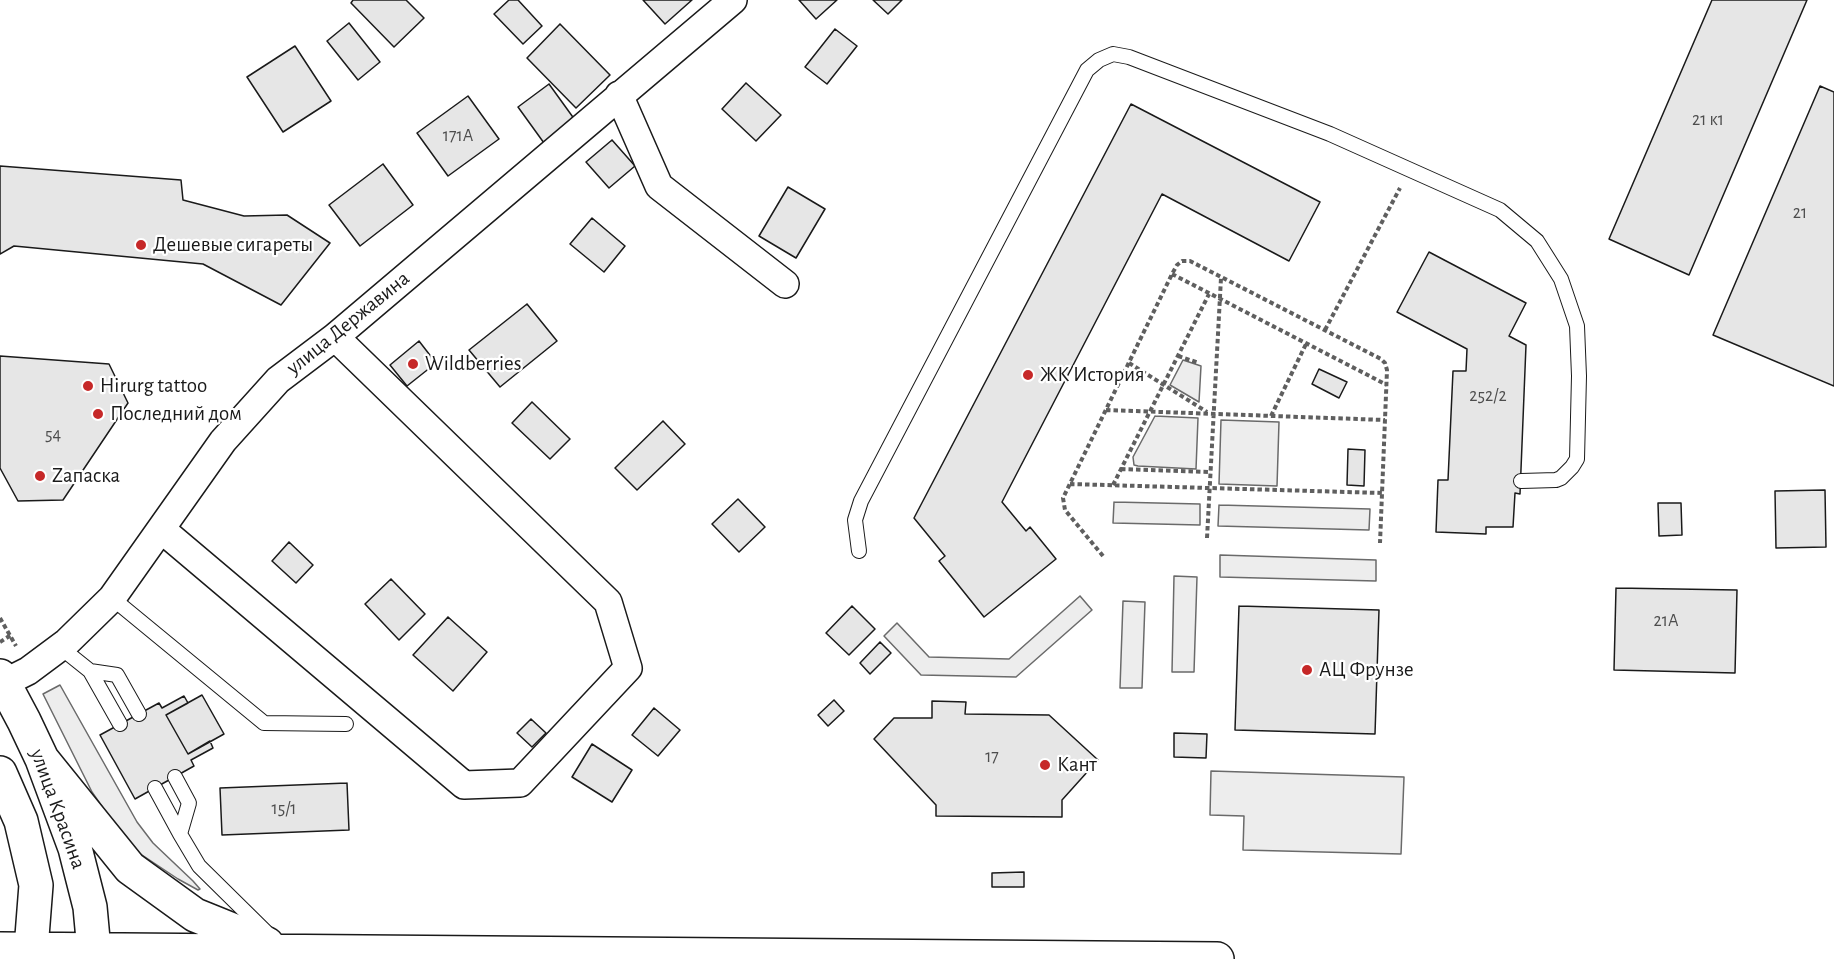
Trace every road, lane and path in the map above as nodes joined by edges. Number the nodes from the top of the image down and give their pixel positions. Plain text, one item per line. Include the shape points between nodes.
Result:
1 (733, 0) edge
2 (619, 95) junction
3 (1409, 169) junction
4 (1172, 274) junction
5 (1221, 278) junction
6 (785, 284) dead end
7 (1209, 294) junction
8 (1220, 299) junction
9 (1325, 330) junction
10 (335, 337) junction
11 (1306, 344) junction
12 (1178, 356) junction
13 (1129, 363) junction
14 (1199, 363) dead end
15 (1164, 385) junction
16 (1386, 385) junction
17 (1106, 410) junction
18 (1150, 411) junction
19 (1211, 414) junction
20 (1270, 416) junction
21 (1385, 420) junction
22 (1121, 469) junction
23 (1211, 472) junction
24 (1521, 481) dead end
25 (1070, 484) junction
26 (1113, 485) junction
27 (1210, 488) junction
28 (1382, 493) junction
29 (161, 529) junction
30 (1207, 538) dead end
31 (1380, 543) dead end
32 (859, 551) dead end
33 (1103, 556) dead end
34 (112, 598) junction
35 (11, 635) dead end
36 (0, 642) edge
37 (60, 646) junction
38 (90, 671) junction
39 (2, 680) edge
40 (140, 714) dead end
41 (120, 724) dead end
42 (346, 724) dead end
43 (42, 759) junction
44 (175, 777) dead end
45 (155, 788) dead end
46 (3, 792) edge
47 (180, 834) junction
48 (286, 951) junction
49 (19, 952) edge
50 (93, 954) edge
51 (1217, 959) edge

1 - 2 street, улица Державина
2 - 6 street via 659,186
2 - 10 street, улица Державина
3 - 9 path
3 - 24 lane via 1500,210 1537,241 1561,279 1577,326 1578,459 1556,480
3 - 32 lane via 1330,134 1129,57 1113,54 1100,60 1087,70 861,501 855,520
4 - 5 path via 1182,261 1190,261
4 - 7 path
4 - 13 path
5 - 8 path
5 - 9 path
7 - 8 path
7 - 12 path
8 - 11 path
8 - 19 path
9 - 16 path via 1385,363
10 - 29 street, улица Державина via 278,380 230,432
10 - 29 street via 608,602 628,668 520,783 464,785
11 - 16 path
11 - 20 path
12 - 14 path
12 - 15 path
13 - 15 path
13 - 17 path
15 - 18 path
15 - 19 path
16 - 21 path
17 - 18 path
17 - 25 path
18 - 19 path
18 - 22 path
19 - 20 path
19 - 23 path
20 - 21 path
21 - 28 path
22 - 23 path
22 - 26 path
23 - 27 path
25 - 26 path
25 - 33 path via 1063,498 1065,510
26 - 27 path
27 - 28 path
27 - 30 path
28 - 31 path
29 - 34 street, улица Державина
34 - 37 street, улица Державина
34 - 42 lane via 264,723
35 - 36 path
37 - 38 lane
37 - 39 street, улица Державина via 28,671
38 - 40 lane via 117,675
38 - 41 lane
39 - 43 main road, улица Красина
43 - 48 main road via 130,868 195,915
43 - 50 main road, улица Красина via 75,848 90,907
44 - 47 lane via 189,803
45 - 47 lane
46 - 49 main road, улица Красина via 21,821 36,885
47 - 48 lane via 199,866
48 - 50 main road
48 - 51 main road
49 - 50 main road

